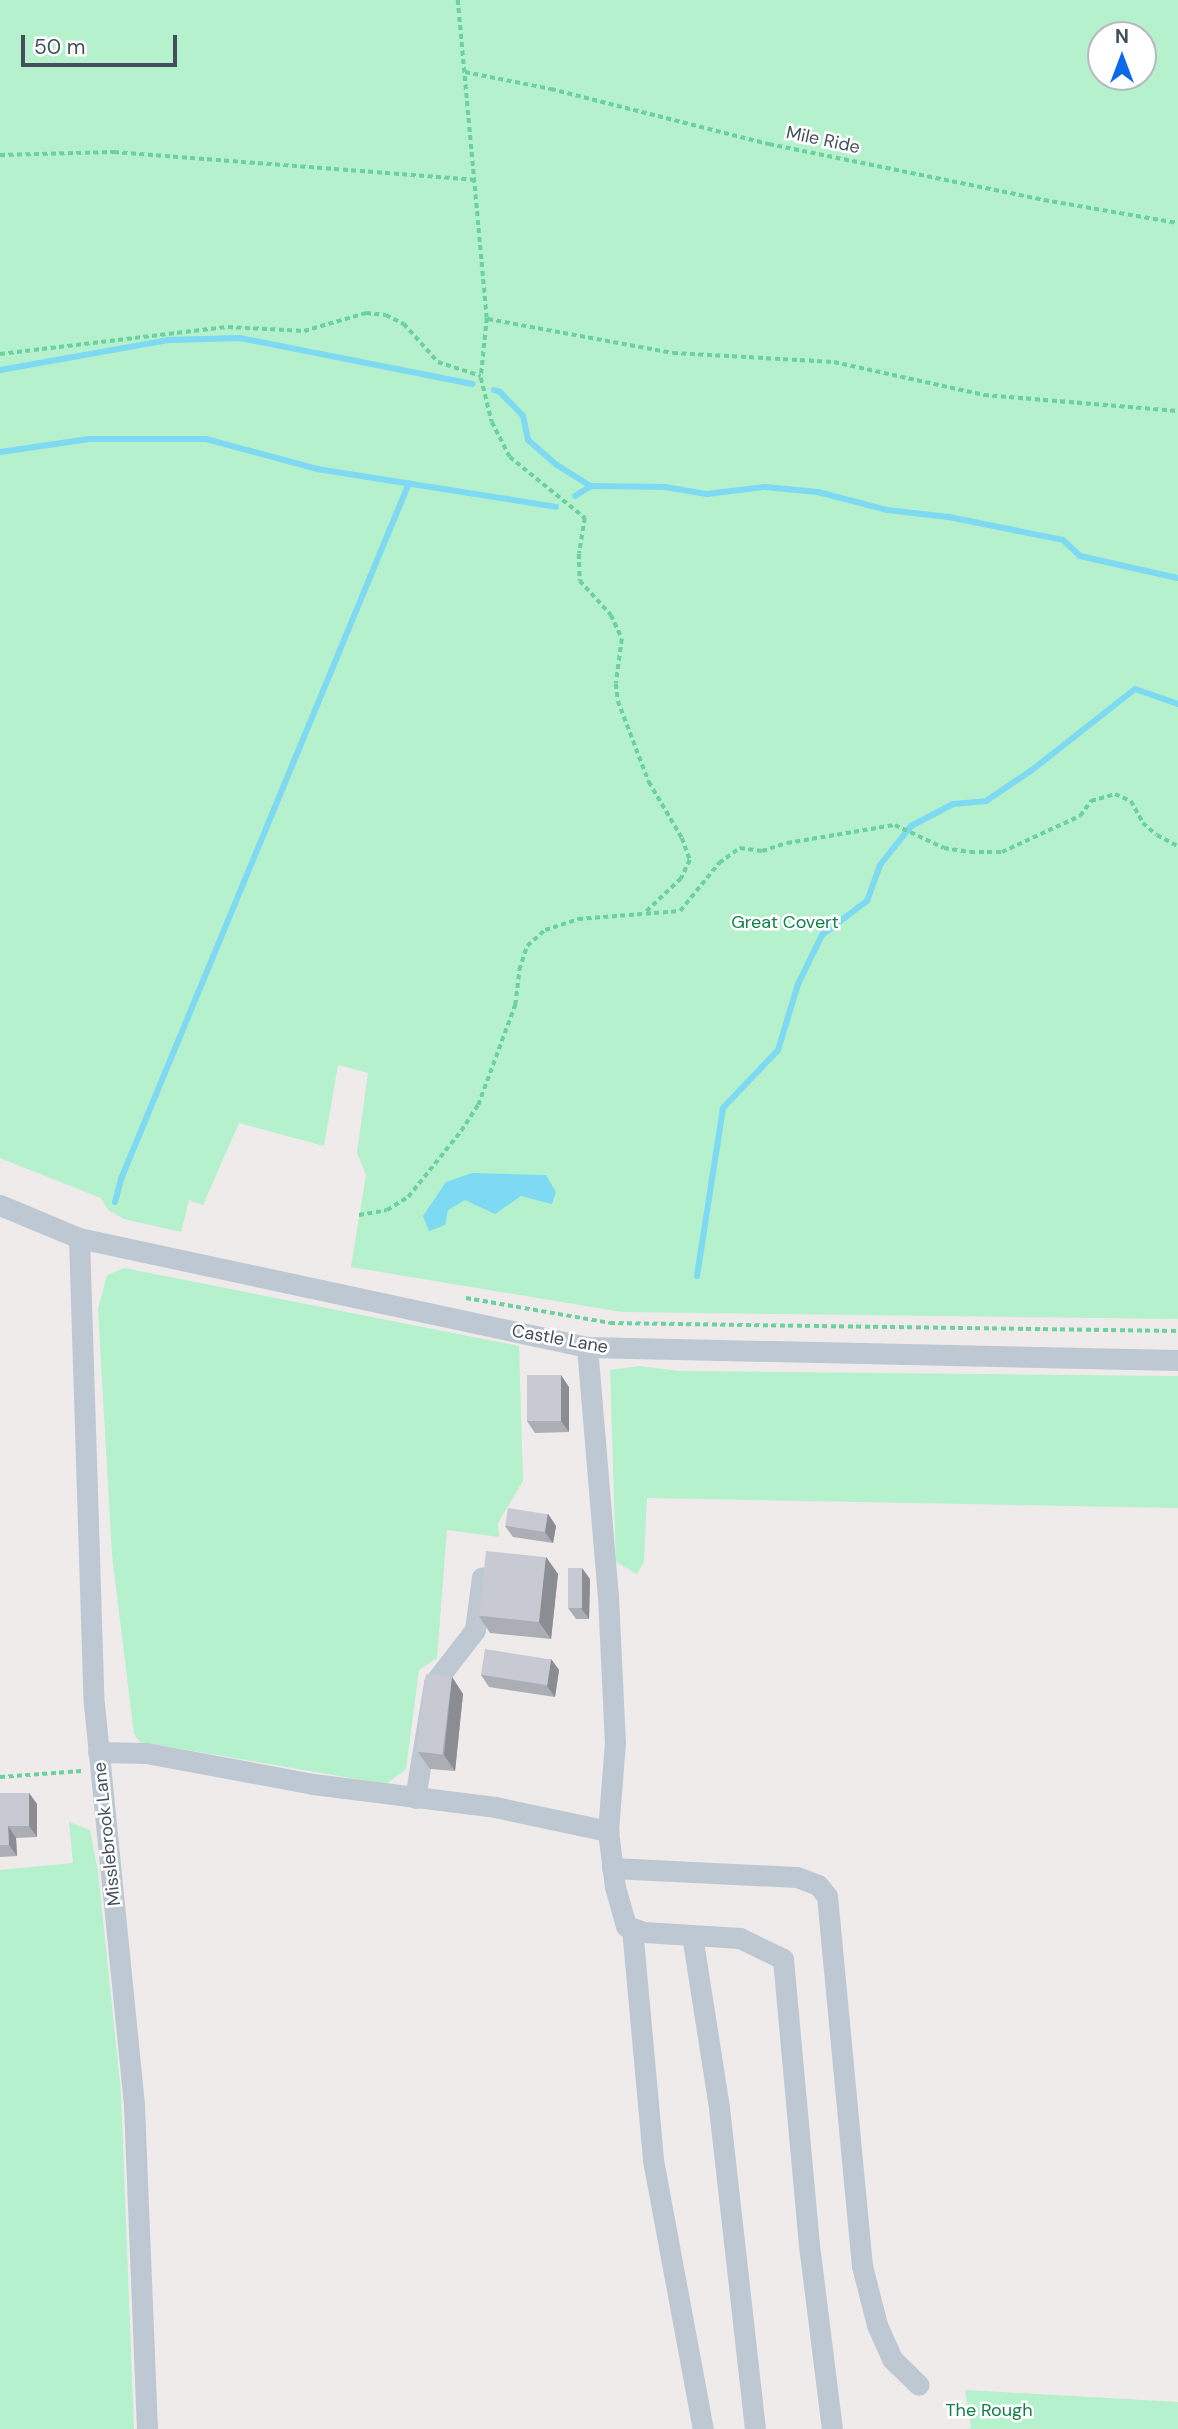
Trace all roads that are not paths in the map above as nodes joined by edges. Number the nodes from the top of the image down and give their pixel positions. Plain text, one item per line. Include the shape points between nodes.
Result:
1 (0, 1205) edge
2 (79, 1238) junction
3 (587, 1347) junction
4 (1178, 1360) edge
5 (482, 1577) edge
6 (99, 1762) junction
7 (415, 1798) junction
8 (608, 1831) junction
9 (612, 1868) junction
10 (632, 1928) junction
11 (692, 1935) junction
12 (919, 2385) dead end
13 (147, 2429) edge
14 (703, 2429) edge
15 (755, 2429) edge
16 (832, 2429) edge

1 - 2 street, Castle Lane
2 - 3 street, Castle Lane
2 - 6 street, Misslebrook Lane
3 - 4 street, Castle Lane
3 - 8 street via 615,1742
5 - 7 street via 475,1630 434,1683
6 - 7 street via 146,1753
6 - 13 street, Misslebrook Lane via 134,2106
7 - 8 street via 495,1807
8 - 9 street
9 - 10 street via 619,1906 626,1926
9 - 12 street via 797,1877 818,1885 827,1896 862,2266 877,2325 892,2359
10 - 11 street
10 - 14 street via 653,2160
11 - 15 street via 719,2108
11 - 16 street via 740,1938 783,1959 810,2253

